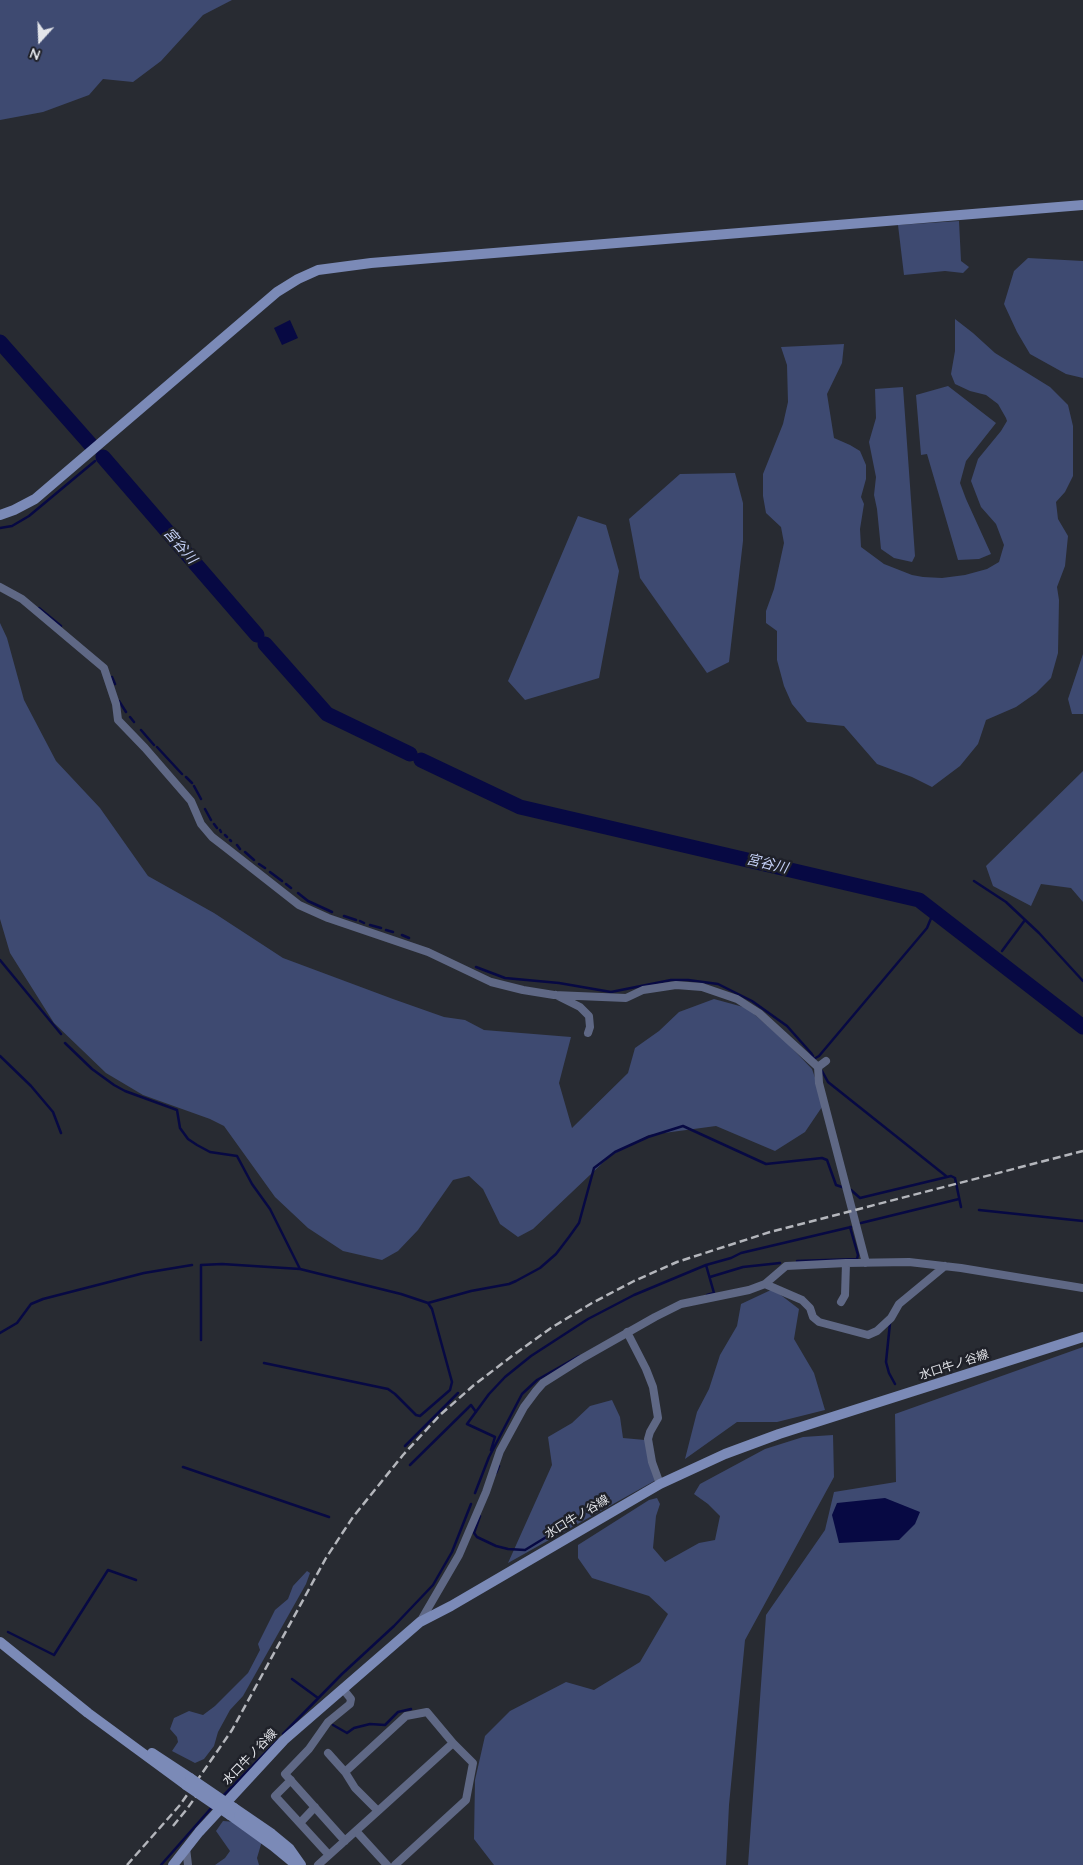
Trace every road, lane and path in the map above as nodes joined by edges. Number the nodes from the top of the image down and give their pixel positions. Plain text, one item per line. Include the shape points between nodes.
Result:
1 (1083, 205) edge
2 (0, 515) edge
3 (0, 587) edge
4 (554, 994) junction
5 (588, 1032) dead end
6 (826, 1061) dead end
7 (818, 1067) junction
8 (846, 1263) junction
9 (866, 1263) junction
10 (945, 1266) junction
11 (765, 1284) junction
12 (1083, 1288) edge
13 (841, 1302) dead end
14 (627, 1332) junction
15 (1083, 1337) edge
16 (660, 1484) junction
17 (420, 1622) junction
18 (0, 1642) edge
19 (343, 1689) junction
20 (453, 1743) junction
21 (328, 1753) dead end
22 (345, 1772) junction
23 (291, 1780) junction
24 (315, 1807) junction
25 (232, 1811) junction
26 (378, 1812) junction
27 (300, 1822) junction
28 (356, 1831) junction
29 (345, 1840) junction
30 (186, 1848) junction
31 (329, 1855) junction
32 (173, 1865) edge
33 (188, 1865) edge
34 (296, 1865) edge
35 (301, 1865) edge
36 (318, 1865) edge
37 (386, 1865) edge
38 (395, 1865) edge

1 - 2 street via 318,270 298,278 278,292 34,499
3 - 4 street via 22,599 104,668 118,720 191,801 212,837 282,893 328,918 428,952 490,982
4 - 5 street via 589,1016
4 - 7 street via 626,998 643,990 676,985 702,986 737,999 759,1013
6 - 7 street
7 - 9 street via 819,1083
8 - 9 street
8 - 11 street via 786,1266
8 - 13 street via 845,1295
9 - 10 street via 909,1262
10 - 11 street via 899,1304 877,1331 868,1335 819,1322 802,1300
10 - 12 street
11 - 14 street via 682,1304
14 - 16 street via 653,1387 658,1418 648,1439
14 - 17 street via 543,1383 524,1407 500,1450 459,1555
15 - 16 street, 水口牛ノ谷線 via 778,1434
16 - 17 street, 水口牛ノ谷線
17 - 19 street, 水口牛ノ谷線
18 - 25 street, bridge via 88,1713
19 - 23 street via 351,1699 350,1704 328,1722 309,1749 285,1774
19 - 30 street, 水口牛ノ谷線 via 284,1740
20 - 22 street via 427,1712 406,1716
20 - 26 street
20 - 38 street via 473,1763 466,1800
21 - 22 street
22 - 26 street
23 - 24 street
23 - 27 street via 276,1796
24 - 27 street
24 - 29 street
25 - 34 street
25 - 35 street via 283,1844
26 - 28 street
27 - 31 street
28 - 29 street
28 - 37 street
29 - 31 street
30 - 32 street, 水口牛ノ谷線
30 - 33 street
31 - 36 street

